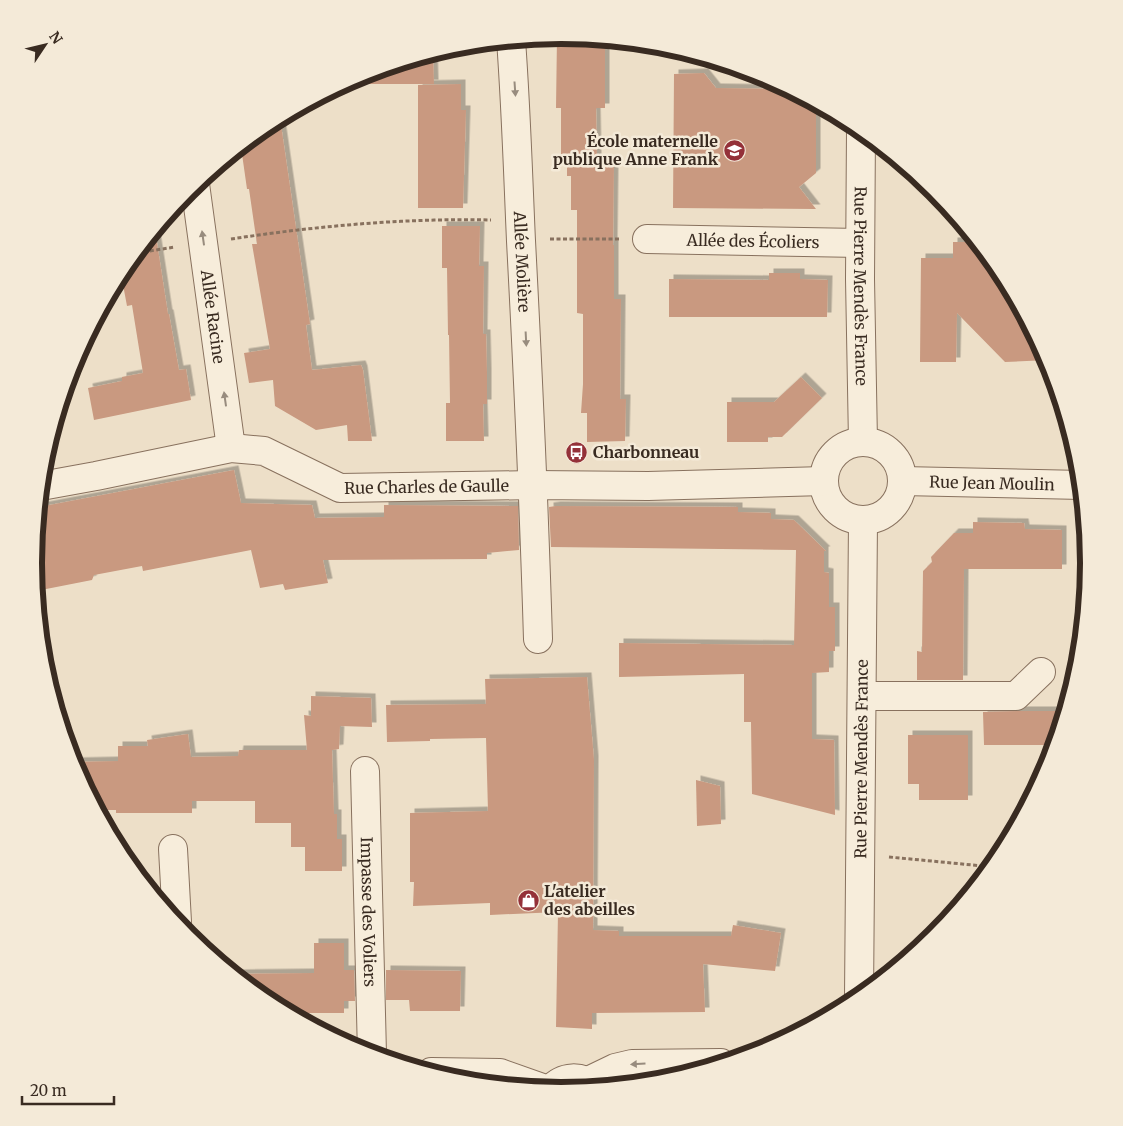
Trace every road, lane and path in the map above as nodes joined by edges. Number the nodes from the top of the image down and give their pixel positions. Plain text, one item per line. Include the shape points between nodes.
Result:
1 (512, 46) edge
2 (861, 139) edge
3 (197, 194) edge
4 (520, 225) junction
5 (647, 239) joint
6 (204, 243) junction
7 (860, 243) junction
8 (147, 252) edge
9 (863, 442) junction
10 (231, 448) junction
11 (824, 481) junction
12 (902, 481) junction
13 (49, 485) edge
14 (534, 485) junction
15 (1074, 485) edge
16 (863, 520) junction
17 (538, 639) dead end
18 (1041, 672) dead end
19 (862, 696) junction
20 (365, 770) dead end
21 (173, 849) dead end
22 (861, 854) junction
23 (982, 866) edge
24 (176, 911) edge
25 (859, 988) edge
26 (372, 1045) edge
27 (698, 1063) edge
28 (463, 1072) edge
29 (521, 1080) edge
30 (587, 1081) edge
31 (597, 1081) edge
32 (560, 1082) edge

1 -> 4 street, Allée Molière
2 - 7 street, Rue Pierre Mendès France
6 -> 3 street, Allée Racine
4 - 5 path via 541,239
4 - 6 path via 495,220 437,219 297,229
4 -> 14 street, Allée Molière
5 - 7 street, Allée des Écoliers
6 - 8 path
10 -> 6 street, Allée Racine
7 - 9 street, Rue Pierre Mendès France
9 - 11 street via 840,449 831,458
9 - 12 street via 886,449 895,458
10 - 13 street, Rue Charles de Gaulle
10 - 14 street, Rue Charles de Gaulle via 264,451 340,488
11 - 14 street, Rue Charles de Gaulle via 648,486
11 - 16 street via 831,504 840,513
12 - 15 street, Rue Jean Moulin
12 - 16 street via 895,504 886,513 875,519
14 - 17 street, Allée Molière
16 - 19 street, Rue Pierre Mendès France
18 - 19 street via 1016,696
19 - 22 street, Rue Pierre Mendès France
20 - 26 street, Impasse des Voliers
21 - 24 street
22 - 23 path
22 - 25 street, Rue Pierre Mendès France
27 -> 31 street via 632,1064 615,1068
28 - 29 street via 500,1073
30 - 32 street via 580,1078

